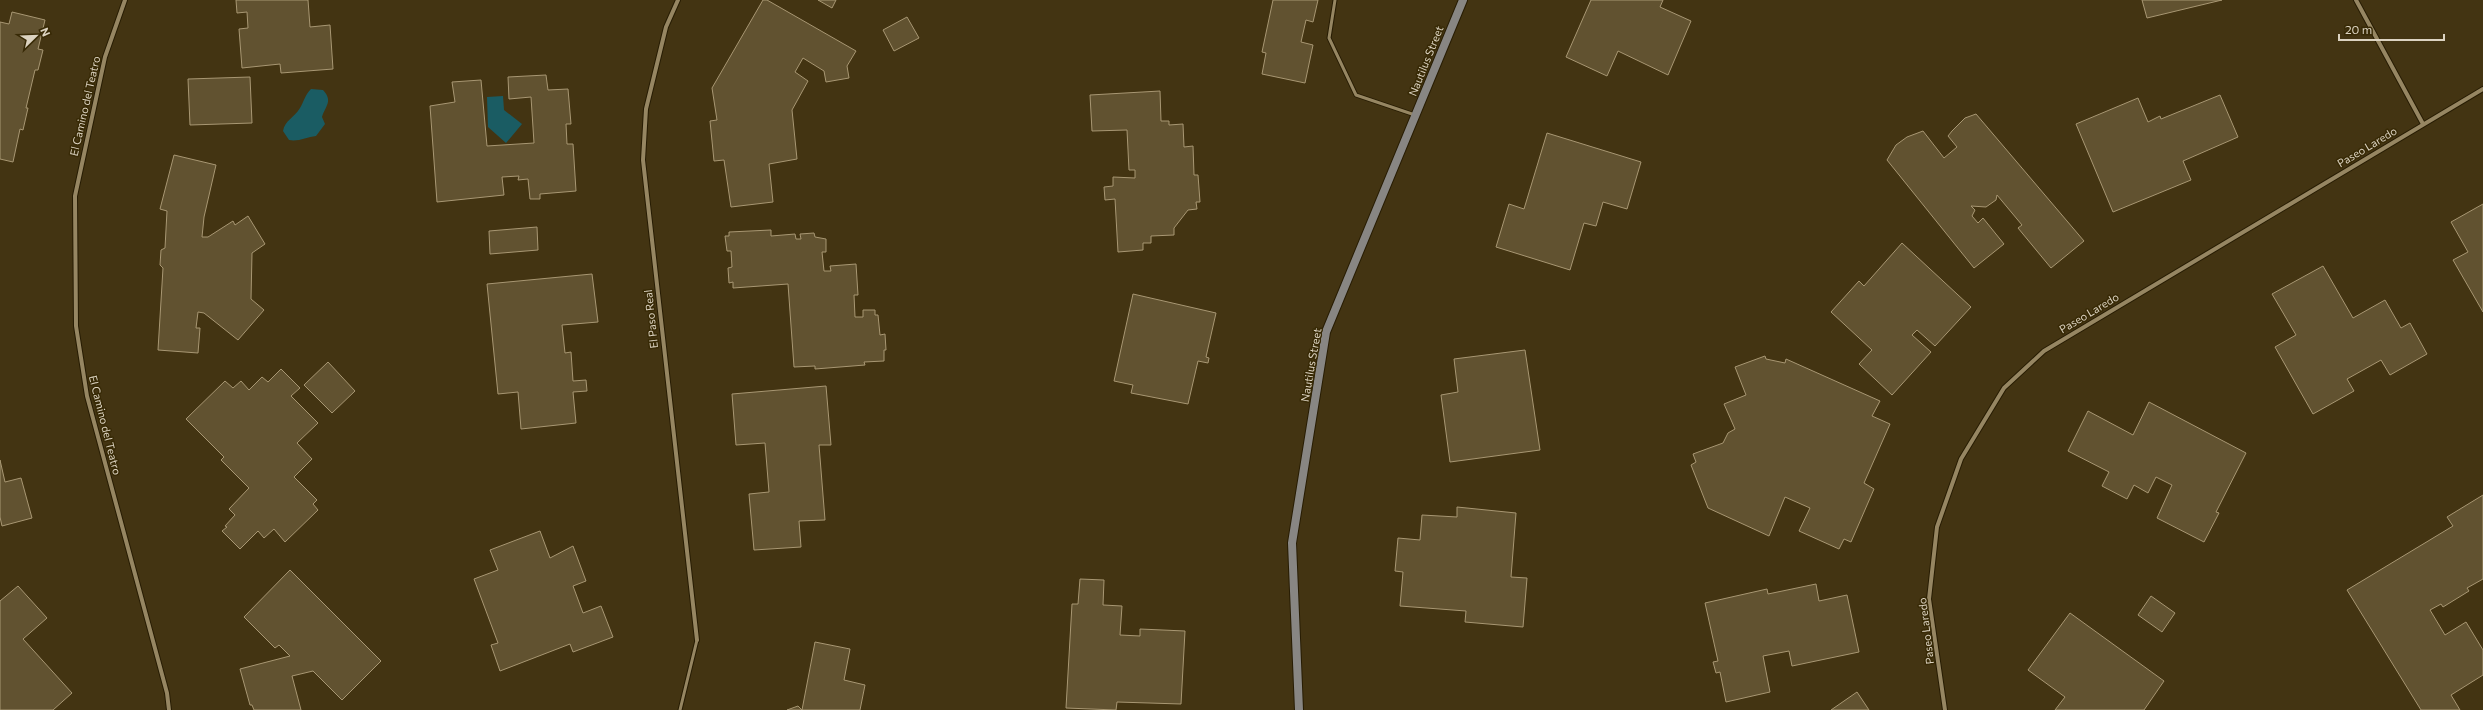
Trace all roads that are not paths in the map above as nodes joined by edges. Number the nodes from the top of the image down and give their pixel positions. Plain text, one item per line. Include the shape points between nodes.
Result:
1 (125, 0) edge
2 (678, 0) edge
3 (1335, 0) edge
4 (1463, 0) edge
5 (2356, 0) edge
6 (2483, 89) edge
7 (1416, 116) junction
8 (2423, 124) junction
9 (697, 640) joint
10 (169, 710) edge
11 (680, 710) edge
12 (1299, 710) edge
13 (1945, 710) edge

1 - 10 street, El Camino del Teatro via 105,57 75,196 76,326 87,396 167,693
2 - 9 street, El Paso Real via 666,27 646,109 643,160
3 - 7 lane via 1329,38 1356,95
4 - 7 main road, Nautilus Street
5 - 8 street
6 - 8 street, Paseo Laredo
7 - 12 main road, Nautilus Street via 1326,332 1292,543
8 - 13 street, Paseo Laredo via 2044,351 2004,388 1962,459 1937,527 1929,599
9 - 11 lane

